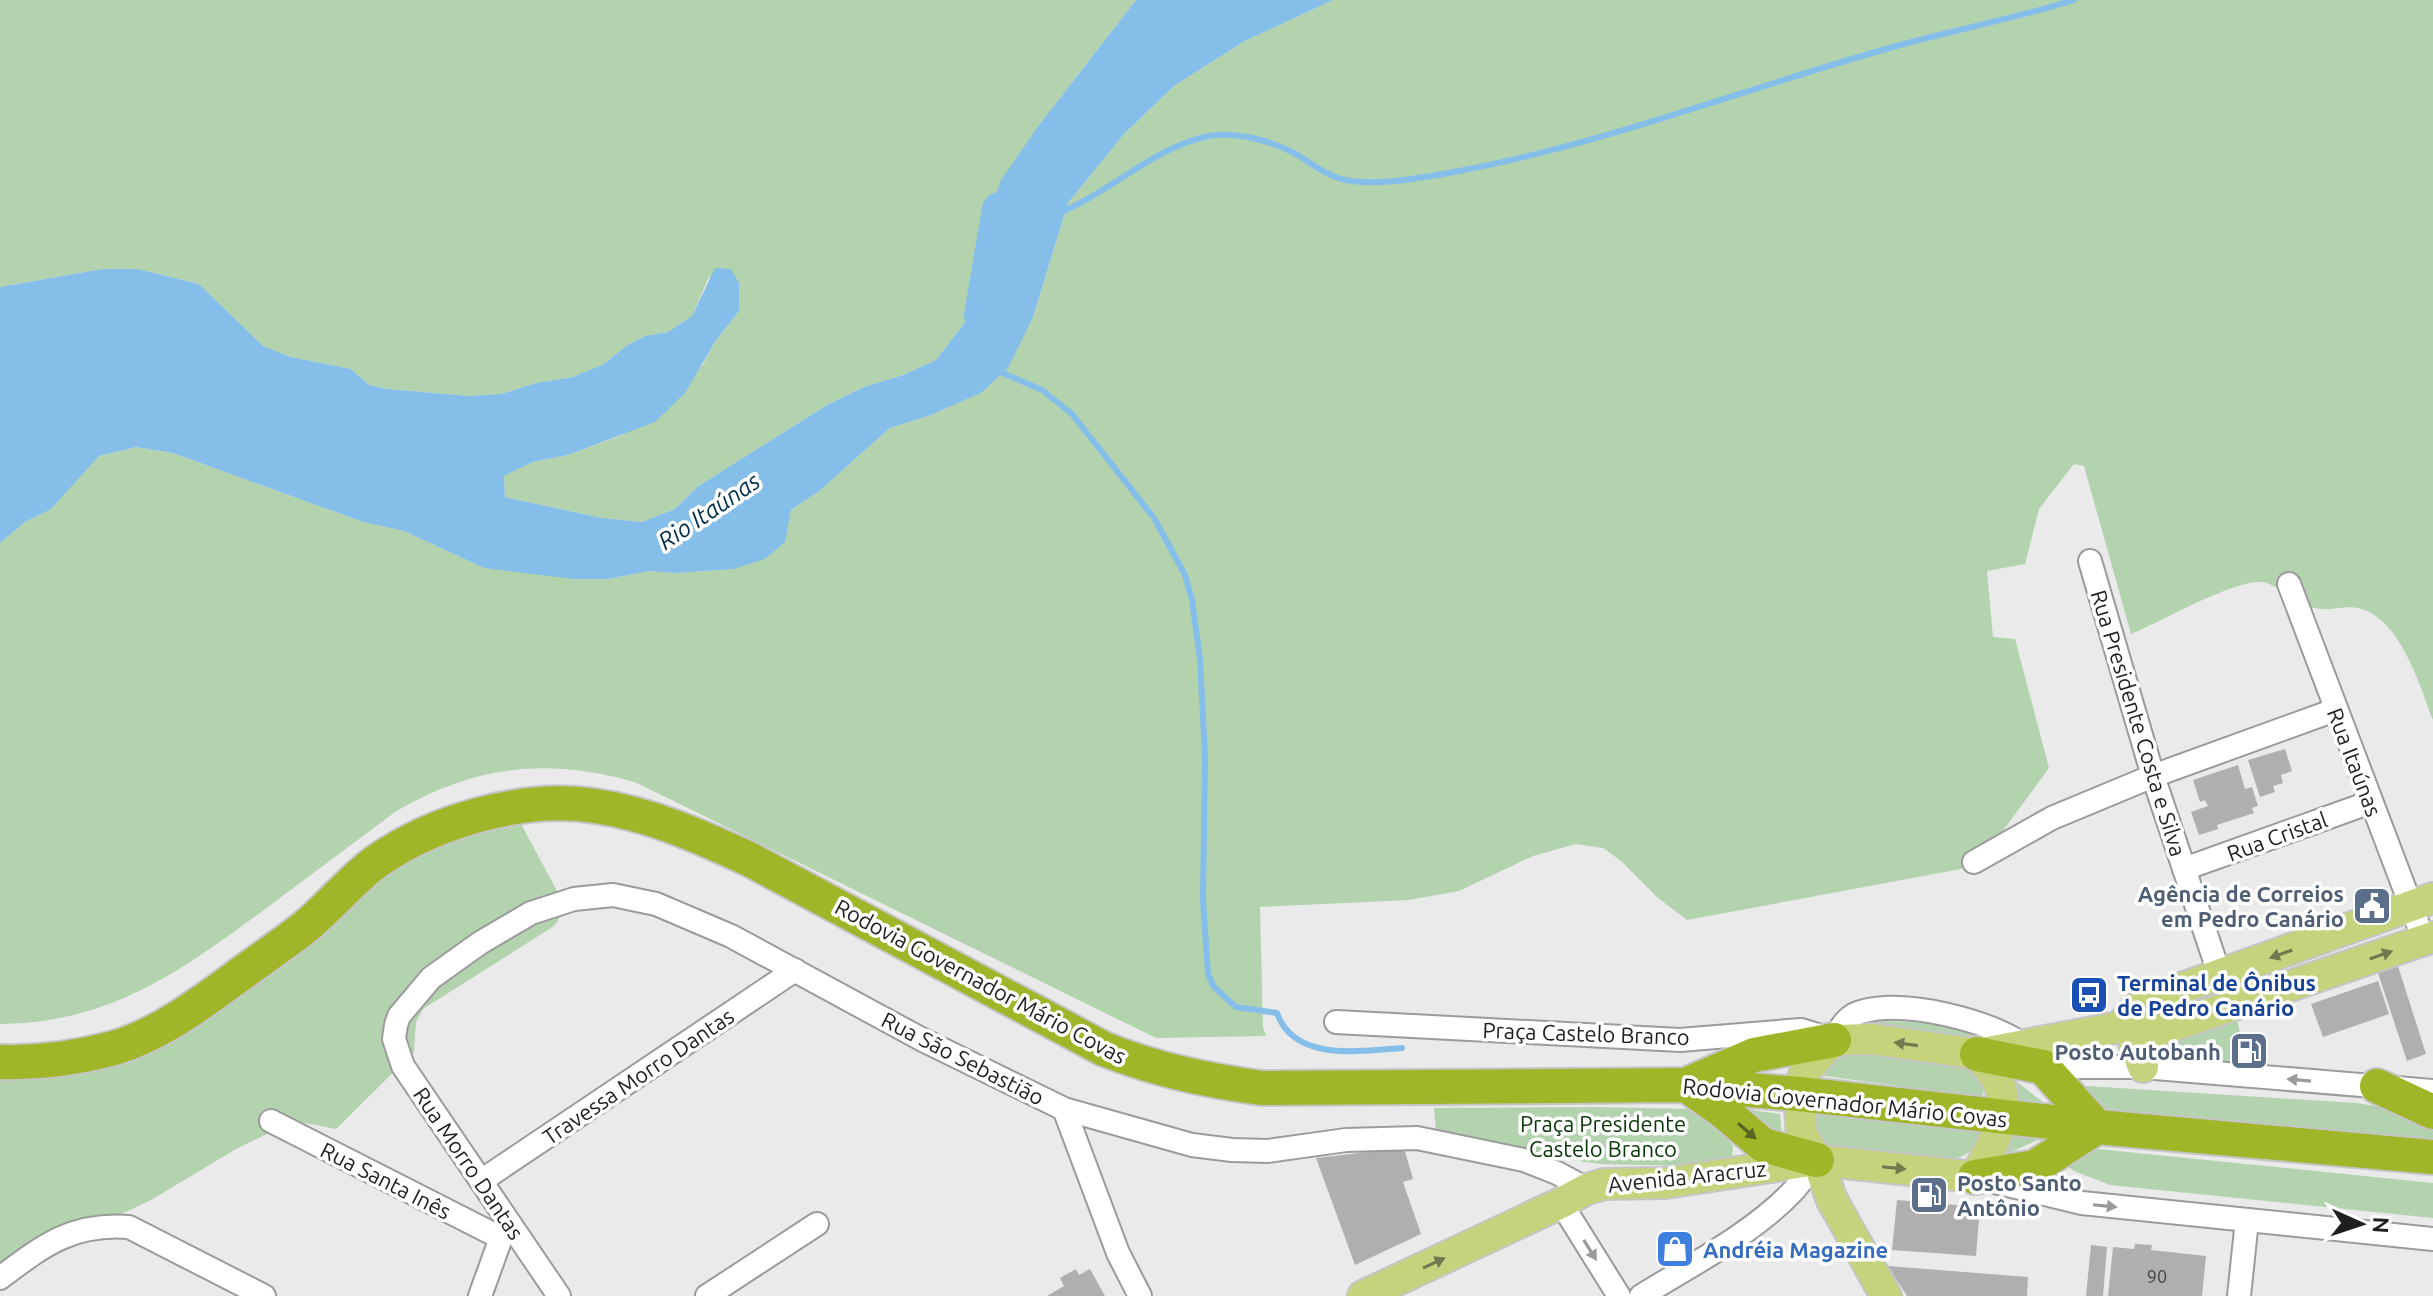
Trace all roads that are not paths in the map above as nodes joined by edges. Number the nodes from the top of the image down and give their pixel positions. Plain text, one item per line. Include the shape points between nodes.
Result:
1 (2090, 561) dead end
2 (2289, 584) dead end
3 (2335, 710) junction
4 (2153, 776) junction
5 (2371, 802) junction
6 (1974, 862) dead end
7 (2184, 869) junction
8 (2421, 902) edge
9 (2428, 939) edge
10 (795, 970) junction
11 (2220, 976) junction
12 (1336, 1022) dead end
13 (396, 1025) joint
14 (2127, 1029) junction
15 (1834, 1040) junction
16 (1977, 1054) junction
17 (2033, 1056) junction
18 (0, 1062) edge
19 (2143, 1067) junction
20 (1686, 1085) junction
21 (2377, 1086) junction
22 (2433, 1091) edge
23 (1799, 1094) junction
24 (1064, 1109) junction
25 (2433, 1112) edge
26 (2000, 1117) junction
27 (271, 1121) dead end
28 (2097, 1127) junction
29 (2433, 1157) edge
30 (1817, 1160) junction
31 (1975, 1177) junction
32 (481, 1181) junction
33 (1574, 1196) junction
34 (2247, 1220) junction
35 (817, 1224) dead end
36 (504, 1228) junction
37 (2433, 1239) edge
38 (0, 1278) edge
39 (264, 1296) edge
40 (480, 1296) edge
41 (559, 1296) edge
42 (707, 1296) edge
43 (1140, 1296) edge
44 (1363, 1296) edge
45 (1619, 1296) edge
46 (1641, 1296) edge
47 (1886, 1296) edge
48 (2239, 1296) edge

1 - 4 street, Rua Presidente Costa e Silva
2 - 3 street, Rua Itaúnas
3 - 4 street
3 - 5 street, Rua Itaúnas
4 - 6 street via 2052,818
4 - 7 street, Rua Presidente Costa e Silva
5 - 7 street, Rua Cristal
5 - 8 street, Rua Itaúnas
7 - 11 street, Rua Presidente Costa e Silva
8 - 9 street, Rua Itaúnas
8 -> 11 main road
14 -> 9 main road via 2164,1030
10 - 13 street, Rua São Sebastião via 656,904 613,895 574,899 531,913 467,952 431,978
10 - 24 street, Rua São Sebastião
10 - 32 street, Travessa Morro Dantas
11 - 14 main road via 2143,1003
12 - 15 street, Praça Castelo Branco via 1680,1040 1801,1030
13 - 32 street, Rua Morro Dantas via 394,1039 403,1066
14 - 17 main road
14 - 19 main road
16 -> 15 main road, Praça Castelo Branco via 1872,1039
15 - 17 street via 1845,1021 1863,1011 1902,1008 1979,1022
15 - 20 highway via 1754,1055
15 - 23 main road via 1805,1071
16 - 17 highway
16 - 26 main road via 2000,1085
17 - 19 street
17 - 28 highway
18 - 20 highway, Rodovia Governador Mário Covas via 87,1054 161,1027 304,928 374,863 414,839 477,815 531,805 591,805 645,816 749,859 1104,1049 1148,1067 1261,1088
21 -> 19 street
20 - 23 highway, Rodovia Governador Mário Covas
20 -> 30 highway via 1763,1145
21 - 22 street
21 - 25 highway
23 - 26 highway, Rodovia Governador Mário Covas
23 - 30 main road via 1802,1135
24 - 33 street, Rua São Sebastião via 1192,1145 1232,1150 1417,1138 1524,1160 1557,1173
24 - 43 street via 1118,1253
26 - 28 highway, Rodovia Governador Mário Covas
26 - 31 main road
27 - 36 street, Rua Santa Inês
28 - 29 highway, Rodovia Governador Mário Covas
28 - 31 highway via 2035,1167
30 -> 31 main road
30 - 33 main road, Avenida Aracruz via 1665,1183 1621,1183
30 - 46 street via 1770,1211
30 - 47 main road via 1832,1200
31 -> 34 street via 2082,1203
32 - 36 street, Rua Morro Dantas
44 -> 33 main road, Avenida Aracruz
33 -> 45 street
34 - 37 street
34 - 48 street
35 - 42 street
36 - 40 street
36 - 41 street, Rua Morro Dantas
38 - 39 street via 70,1232 116,1226 129,1227

